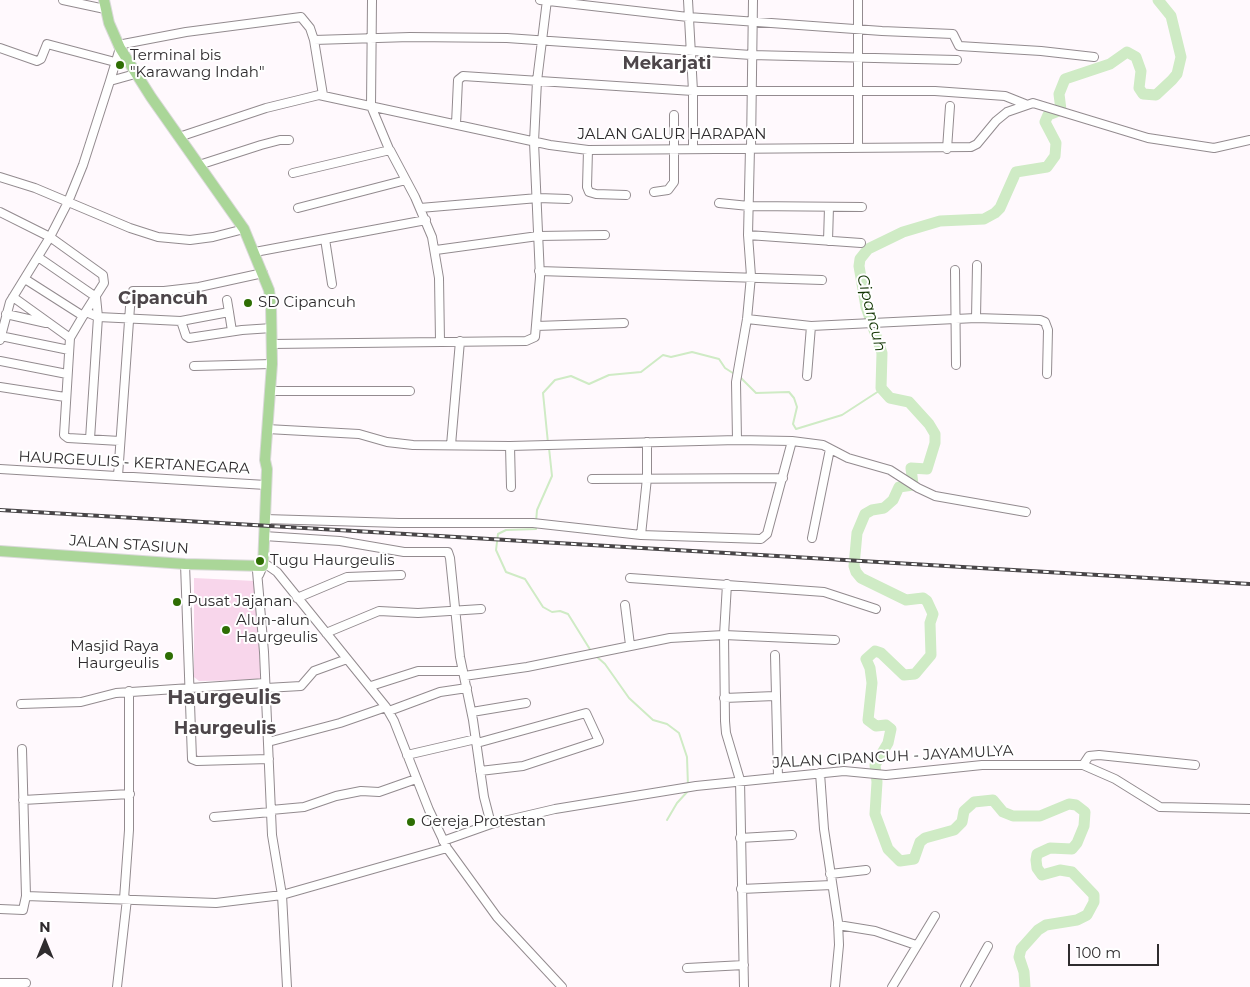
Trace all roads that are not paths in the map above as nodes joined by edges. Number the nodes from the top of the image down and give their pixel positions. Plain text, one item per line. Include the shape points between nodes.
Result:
1 (63, 0) edge
2 (372, 0) edge
3 (540, 0) edge
4 (546, 0) edge
5 (688, 0) edge
6 (753, 0) edge
7 (858, 0) edge
8 (104, 4) edge
9 (688, 16) junction
10 (753, 20) junction
11 (860, 30) junction
12 (371, 38) junction
13 (314, 40) junction
14 (542, 42) junction
15 (119, 46) junction
16 (0, 48) edge
17 (690, 51) junction
18 (753, 55) junction
19 (1094, 57) dead end
20 (859, 59) junction
21 (956, 60) dead end
22 (115, 62) junction
23 (136, 74) junction
24 (110, 81) junction
25 (537, 81) junction
26 (859, 90) junction
27 (693, 91) junction
28 (752, 93) junction
29 (323, 95) junction
30 (1025, 104) junction
31 (371, 106) junction
32 (950, 106) dead end
33 (674, 115) dead end
34 (456, 124) junction
35 (179, 137) junction
36 (289, 140) dead end
37 (1250, 140) edge
38 (534, 142) junction
39 (858, 147) junction
40 (693, 148) junction
41 (750, 148) junction
42 (389, 149) junction
43 (674, 149) junction
44 (947, 149) junction
45 (588, 150) junction
46 (199, 164) junction
47 (293, 173) dead end
48 (0, 177) edge
49 (406, 180) junction
50 (654, 192) dead end
51 (626, 196) dead end
52 (538, 198) junction
53 (568, 199) dead end
54 (68, 202) junction
55 (719, 203) dead end
56 (748, 206) junction
57 (829, 207) junction
58 (862, 207) dead end
59 (298, 208) dead end
60 (420, 208) junction
61 (0, 212) edge
62 (426, 220) junction
63 (244, 229) junction
64 (605, 235) dead end
65 (748, 235) junction
66 (538, 236) junction
67 (50, 237) junction
68 (325, 239) junction
69 (828, 241) junction
70 (861, 243) dead end
71 (436, 250) junction
72 (255, 252) junction
73 (38, 257) junction
74 (977, 265) dead end
75 (955, 270) dead end
76 (540, 271) junction
77 (263, 273) junction
78 (751, 276) junction
79 (25, 278) junction
80 (822, 280) dead end
81 (332, 284) dead end
82 (13, 297) junction
83 (96, 297) junction
84 (227, 300) dead end
85 (229, 312) junction
86 (6, 314) junction
87 (84, 314) junction
88 (98, 318) junction
89 (976, 318) junction
90 (129, 319) junction
91 (747, 319) junction
92 (956, 319) junction
93 (181, 322) junction
94 (48, 323) junction
95 (624, 323) dead end
96 (536, 326) junction
97 (812, 326) junction
98 (272, 328) junction
99 (232, 331) junction
100 (0, 338) edge
101 (70, 338) junction
102 (440, 341) junction
103 (460, 341) junction
104 (272, 344) junction
105 (69, 350) junction
106 (0, 361) edge
107 (272, 364) junction
108 (956, 365) dead end
109 (194, 366) dead end
110 (67, 374) junction
111 (1047, 374) dead end
112 (807, 376) dead end
113 (0, 387) edge
114 (270, 391) junction
115 (410, 391) dead end
116 (65, 398) junction
117 (267, 429) junction
118 (90, 439) junction
119 (737, 440) junction
120 (120, 441) junction
121 (792, 441) junction
122 (647, 442) junction
123 (450, 445) junction
124 (510, 446) junction
125 (830, 449) junction
126 (0, 469) edge
127 (118, 476) junction
128 (647, 478) junction
129 (783, 478) junction
130 (592, 479) dead end
131 (263, 485) junction
132 (511, 486) dead end
133 (1026, 512) dead end
134 (265, 519) junction
135 (641, 535) junction
136 (264, 536) junction
137 (812, 538) dead end
138 (0, 551) edge
139 (185, 564) junction
140 (259, 569) junction
141 (401, 575) dead end
142 (630, 578) dead end
143 (727, 584) junction
144 (297, 598) junction
145 (625, 605) dead end
146 (876, 609) dead end
147 (481, 610) dead end
148 (455, 612) junction
149 (326, 633) junction
150 (724, 635) junction
151 (835, 640) dead end
152 (630, 645) junction
153 (775, 655) dead end
154 (347, 659) junction
155 (464, 673) junction
156 (266, 686) junction
157 (371, 686) junction
158 (191, 687) junction
159 (467, 688) junction
160 (129, 692) junction
161 (775, 696) junction
162 (724, 698) junction
163 (526, 703) dead end
164 (21, 704) dead end
165 (388, 709) junction
166 (472, 712) junction
167 (476, 741) junction
168 (268, 742) junction
169 (22, 749) dead end
170 (407, 755) junction
171 (269, 759) junction
172 (1083, 765) junction
173 (1195, 765) dead end
174 (480, 771) junction
175 (820, 773) junction
176 (778, 777) junction
177 (416, 779) junction
178 (740, 780) junction
179 (130, 794) junction
180 (23, 800) junction
181 (1250, 809) edge
182 (271, 811) junction
183 (214, 817) dead end
184 (491, 824) junction
185 (792, 836) dead end
186 (740, 838) junction
187 (445, 844) junction
188 (866, 870) dead end
189 (830, 874) junction
190 (832, 884) junction
191 (741, 889) junction
192 (282, 895) junction
193 (26, 896) junction
194 (126, 899) junction
195 (0, 909) edge
196 (935, 916) dead end
197 (838, 925) junction
198 (916, 945) junction
199 (988, 946) dead end
200 (744, 965) junction
201 (687, 968) dead end
202 (0, 983) edge
203 (26, 983) dead end
204 (117, 987) edge
205 (287, 987) edge
206 (562, 987) edge
207 (744, 987) edge
208 (835, 987) edge
209 (892, 987) edge
210 (965, 987) edge

1 - 8 street
2 - 12 street
3 - 4 street
4 - 9 street
4 - 14 street
5 - 9 street
6 - 10 street
7 - 11 street
8 - 15 main road
9 - 10 street
9 - 17 street
10 - 11 street
10 - 18 street
11 - 19 street via 953,34 959,46
11 - 20 street
12 - 13 street
12 - 14 street via 507,38
12 - 31 street
13 - 15 street via 306,21 298,16 186,32
13 - 29 street
14 - 17 street
14 - 25 street
15 - 22 street
15 - 23 main road
16 - 22 street via 37,61 47,44
17 - 18 street
17 - 27 street
18 - 20 street
18 - 28 street
20 - 21 street
20 - 26 street
22 - 24 street
23 - 24 street
23 - 35 main road
24 - 54 street
25 - 27 street
25 - 34 street via 460,76
25 - 38 street
26 - 28 street
26 - 30 street via 1005,96
26 - 39 street
27 - 28 street
27 - 40 street
28 - 41 street
29 - 31 street, JALAN GALUR HARAPAN
29 - 35 street, JALAN GALUR HARAPAN via 266,108
30 - 37 street, JALAN GALUR HARAPAN via 1039,104 1137,136 1202,147 1222,148
30 - 44 street, JALAN GALUR HARAPAN via 1001,116 975,146
31 - 34 street, JALAN GALUR HARAPAN
31 - 42 street
32 - 44 street
33 - 43 street
34 - 38 street, JALAN GALUR HARAPAN
35 - 46 main road
36 - 46 street
38 - 45 street, JALAN GALUR HARAPAN
38 - 52 street
39 - 41 street, JALAN GALUR HARAPAN
39 - 44 street, JALAN GALUR HARAPAN
40 - 41 street, JALAN GALUR HARAPAN
40 - 43 street, JALAN GALUR HARAPAN
41 - 56 street
42 - 47 street
42 - 49 street
43 - 45 street, JALAN GALUR HARAPAN
43 - 50 street via 673,185 668,190
45 - 51 street via 589,192
46 - 63 main road
48 - 54 street
49 - 59 street
49 - 60 street
52 - 53 street
52 - 60 street
52 - 66 street
54 - 63 street via 130,228 172,240 213,237
54 - 67 street
55 - 56 street
56 - 57 street
56 - 65 street
57 - 58 street
57 - 69 street
60 - 62 street
61 - 67 street
62 - 68 street
62 - 71 street
63 - 72 main road
64 - 66 street
65 - 69 street
65 - 78 street
66 - 71 street
66 - 76 street
67 - 73 street
67 - 83 street via 103,275 104,283
68 - 72 street
68 - 81 street
69 - 70 street
71 - 102 street
72 - 77 main road
73 - 79 street
73 - 83 street
74 - 89 street
75 - 92 street
76 - 78 street
76 - 96 street
77 - 90 street via 177,290 136,290 131,295
77 - 98 main road via 270,296
78 - 80 street
78 - 91 street
79 - 82 street
79 - 87 street
82 - 86 street
82 - 94 street
83 - 87 street
83 - 88 street
84 - 85 street
85 - 93 street
85 - 99 street
86 - 94 street
86 - 100 street
87 - 88 street
87 - 101 street
88 - 90 street
88 - 118 street
89 - 92 street
89 - 111 street via 1045,322 1048,330
90 - 93 street
90 - 120 street
91 - 97 street
91 - 119 street via 736,382
92 - 97 street
92 - 108 street
93 - 99 street via 189,338
94 - 101 street
95 - 96 street
96 - 103 street via 535,337 526,341
97 - 112 street
98 - 99 street
98 - 104 main road
100 - 105 street
101 - 105 street
102 - 103 street
102 - 104 street
103 - 123 street
104 - 107 main road
105 - 110 street
106 - 110 street
107 - 109 street
107 - 114 main road
110 - 116 street
113 - 116 street
114 - 115 street
114 - 117 main road
116 - 118 street via 64,435
117 - 123 street via 359,434 402,444
117 - 131 main road
118 - 120 street
119 - 121 street
119 - 122 street
120 - 127 street
121 - 125 street
121 - 129 street
122 - 124 street
122 - 128 street
123 - 124 street
124 - 132 street
125 - 133 street via 898,474 935,496
125 - 137 street
126 - 127 street, HAURGEULIS - KERTANEGARA
127 - 131 street, HAURGEULIS - KERTANEGARA
128 - 129 street
128 - 130 street
128 - 135 street
129 - 135 street via 767,534 761,539
131 - 134 main road
131 - 140 main road
134 - 135 street via 536,523
134 - 136 main road
136 - 140 main road
136 - 148 street via 340,541 404,552 448,552
138 - 139 main road, JALAN STASIUN
139 - 140 main road, JALAN STASIUN
139 - 158 street
140 - 144 street via 267,565 277,572
140 - 156 street
141 - 144 street via 347,577
142 - 143 street
143 - 146 street via 829,593
143 - 150 street
144 - 149 street
145 - 152 street
147 - 148 street
148 - 149 street via 379,611
148 - 155 street
149 - 154 street
150 - 151 street
150 - 152 street via 670,638
150 - 162 street
152 - 155 street via 527,667
153 - 161 street
154 - 156 street via 314,671 301,686
154 - 157 street
155 - 157 street via 418,671
155 - 159 street
156 - 158 street
156 - 168 street
157 - 165 street
158 - 160 street
158 - 171 street via 192,759
159 - 165 street via 440,692
159 - 166 street
160 - 164 street via 81,702
160 - 179 street
161 - 162 street
161 - 176 street
162 - 178 street via 726,733
163 - 166 street
165 - 168 street
165 - 170 street
166 - 167 street
167 - 170 street
167 - 174 street
167 - 174 street via 586,713 599,740 598,743 523,766
168 - 171 street
169 - 180 street
170 - 177 street
171 - 182 street
172 - 173 street via 1089,756 1098,755
172 - 175 street, JALAN CIPANCUH - JAYAMULYA via 982,765 886,775 849,771
172 - 181 street, JALAN CIPANCUH - JAYAMULYA via 1160,806
174 - 184 street
175 - 176 street, JALAN CIPANCUH - JAYAMULYA
175 - 189 street
176 - 178 street, JALAN CIPANCUH - JAYAMULYA
177 - 182 street via 380,792 360,791 304,807
177 - 187 street
178 - 184 street, JALAN CIPANCUH - JAYAMULYA via 570,806
178 - 186 street
179 - 180 street
179 - 194 street
180 - 193 street
182 - 183 street
182 - 192 street
184 - 187 street, JALAN CIPANCUH - JAYAMULYA
185 - 186 street
186 - 191 street
187 - 192 street, JALAN CIPANCUH - JAYAMULYA
187 - 206 street via 497,917
188 - 189 street
189 - 190 street
190 - 191 street
190 - 197 street
191 - 200 street
192 - 194 street, JALAN CIPANCUH - JAYAMULYA via 216,903
192 - 205 street
193 - 194 street, JALAN CIPANCUH - JAYAMULYA
193 - 195 street via 23,910
194 - 204 street
196 - 198 street
197 - 198 street via 875,931
197 - 208 street
198 - 209 street
199 - 210 street
200 - 201 street
200 - 207 street
202 - 203 street

